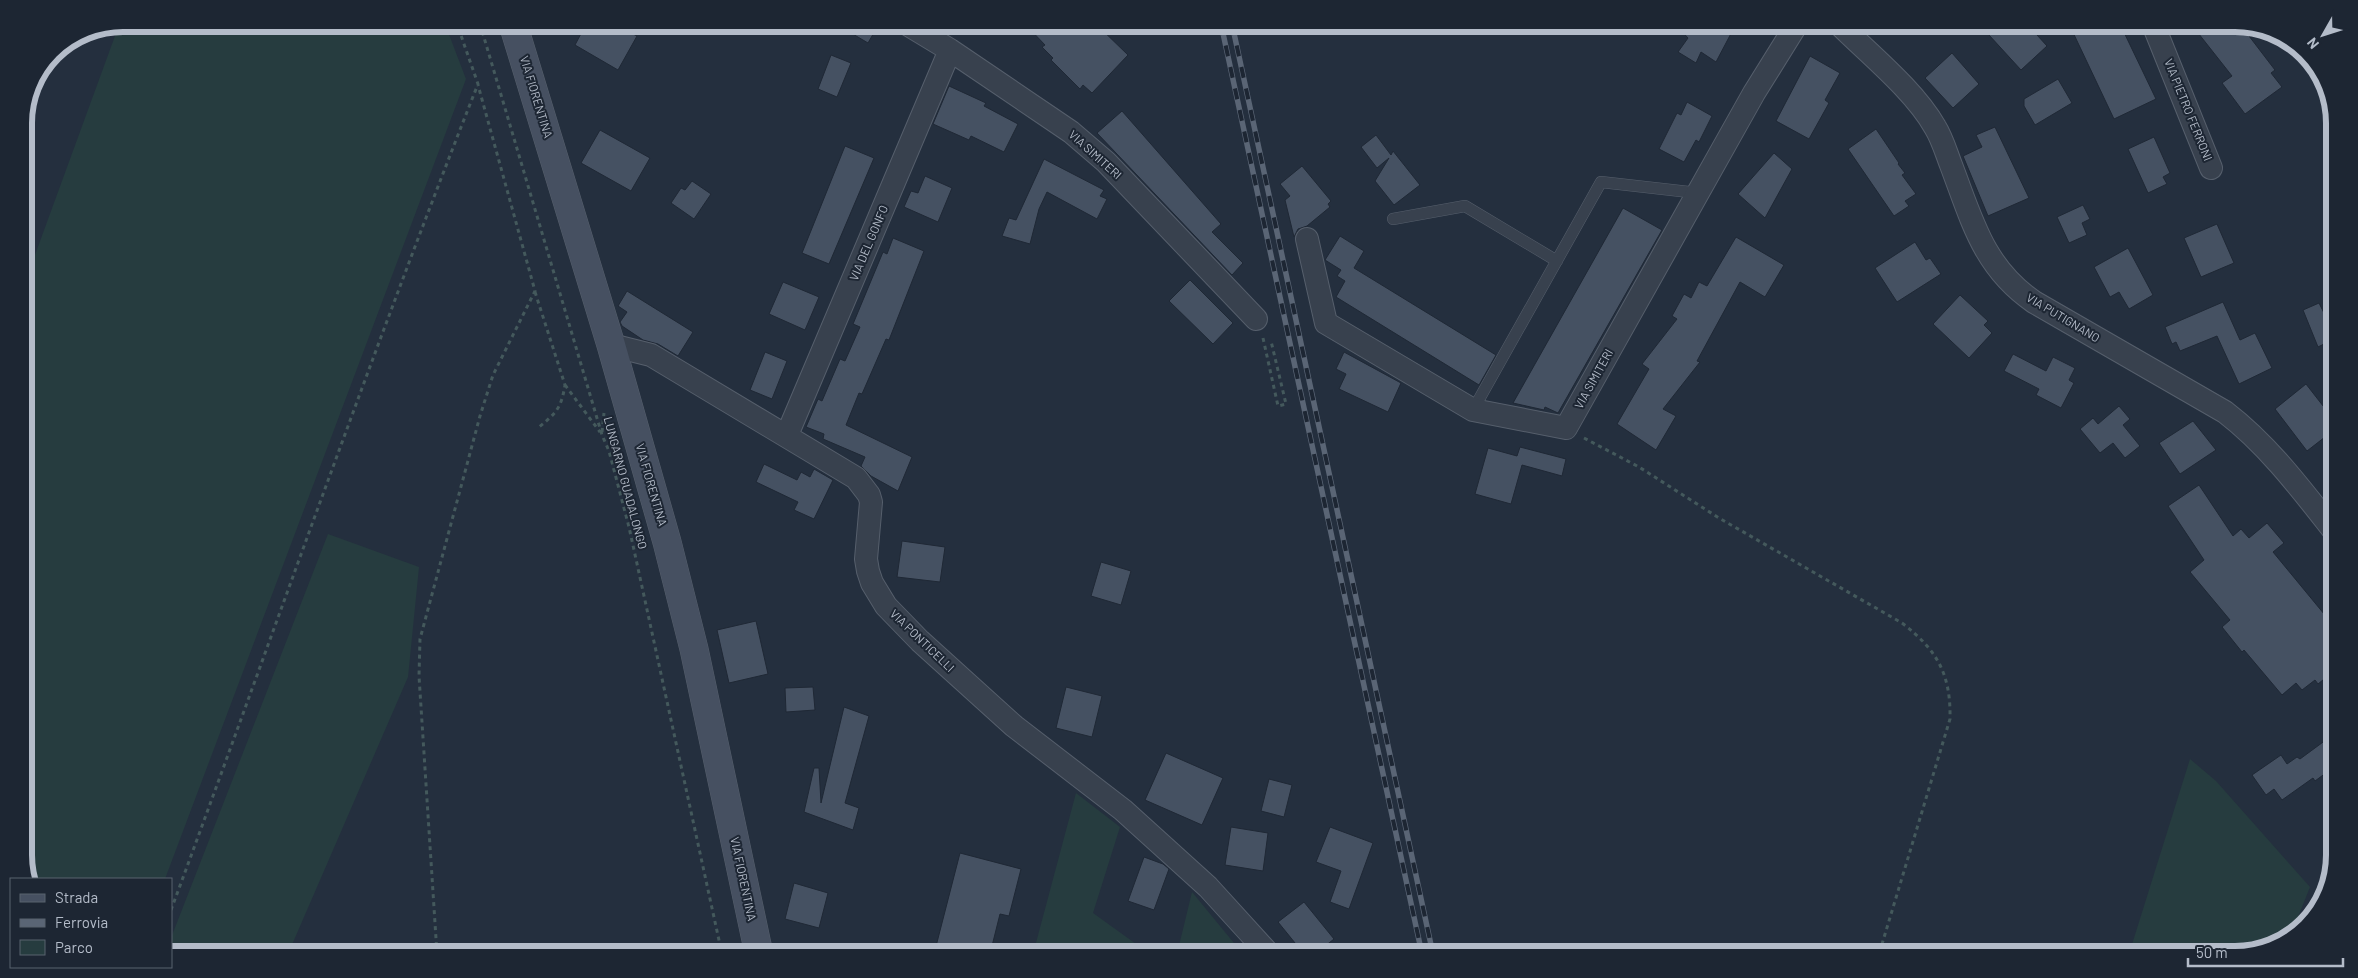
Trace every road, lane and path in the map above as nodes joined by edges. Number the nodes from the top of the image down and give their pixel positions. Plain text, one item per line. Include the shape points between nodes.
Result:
1 (460, 32) edge
2 (482, 32) edge
3 (515, 32) edge
4 (920, 32) edge
5 (1792, 32) edge
6 (1847, 32) edge
7 (2156, 32) edge
8 (950, 50) junction
9 (478, 84) junction
10 (2211, 168) dead end
11 (1698, 193) junction
12 (1393, 219) dead end
13 (1307, 239) dead end
14 (1557, 261) junction
15 (535, 291) junction
16 (1256, 319) joint
17 (1271, 342) dead end
18 (611, 345) junction
19 (565, 385) junction
20 (1473, 410) junction
21 (538, 428) dead end
22 (1566, 428) junction
23 (602, 435) junction
24 (787, 436) junction
25 (2326, 520) edge
26 (172, 907) edge
27 (436, 946) edge
28 (720, 946) edge
29 (757, 946) edge
30 (1263, 946) edge
31 (1882, 946) edge

1 - 9 path
2 - 23 path, LUNGARNO GUADALONGO
3 - 18 main road, VIA FIORENTINA
4 - 8 street, VIA SIMITERI
5 - 11 street, VIA SIMITERI
6 - 25 street, VIA PUTIGNANO via 1913,98 1935,127 1984,250 2007,279 2034,302 2225,412 2288,473
7 - 10 street, VIA PIETRO FERRONI
8 - 16 street, VIA SIMITERI via 1071,132 1106,162
8 - 24 street, VIA DEL GONFO
9 - 15 path
9 - 26 path via 379,338
11 - 14 lane via 1601,182
11 - 22 street, VIA SIMITERI
12 - 14 lane via 1465,206
13 - 20 street via 1326,323
14 - 20 lane
15 - 19 path
15 - 27 path via 511,336 488,392 420,639 419,676
16 - 17 path via 1278,406 1286,404
18 - 24 street, VIA PONTICELLI via 651,355
18 - 29 main road, VIA FIORENTINA via 694,649
19 - 21 path via 557,413
19 - 23 path
20 - 22 street
22 - 31 path via 1639,467 1719,518 1902,623 1927,645 1938,661 1950,696 1950,719
23 - 28 path, LUNGARNO GUADALONGO via 629,527
24 - 30 street, VIA PONTICELLI via 851,475 869,495 872,510 866,559 868,570 879,596 902,624 1014,726 1123,810 1194,874

